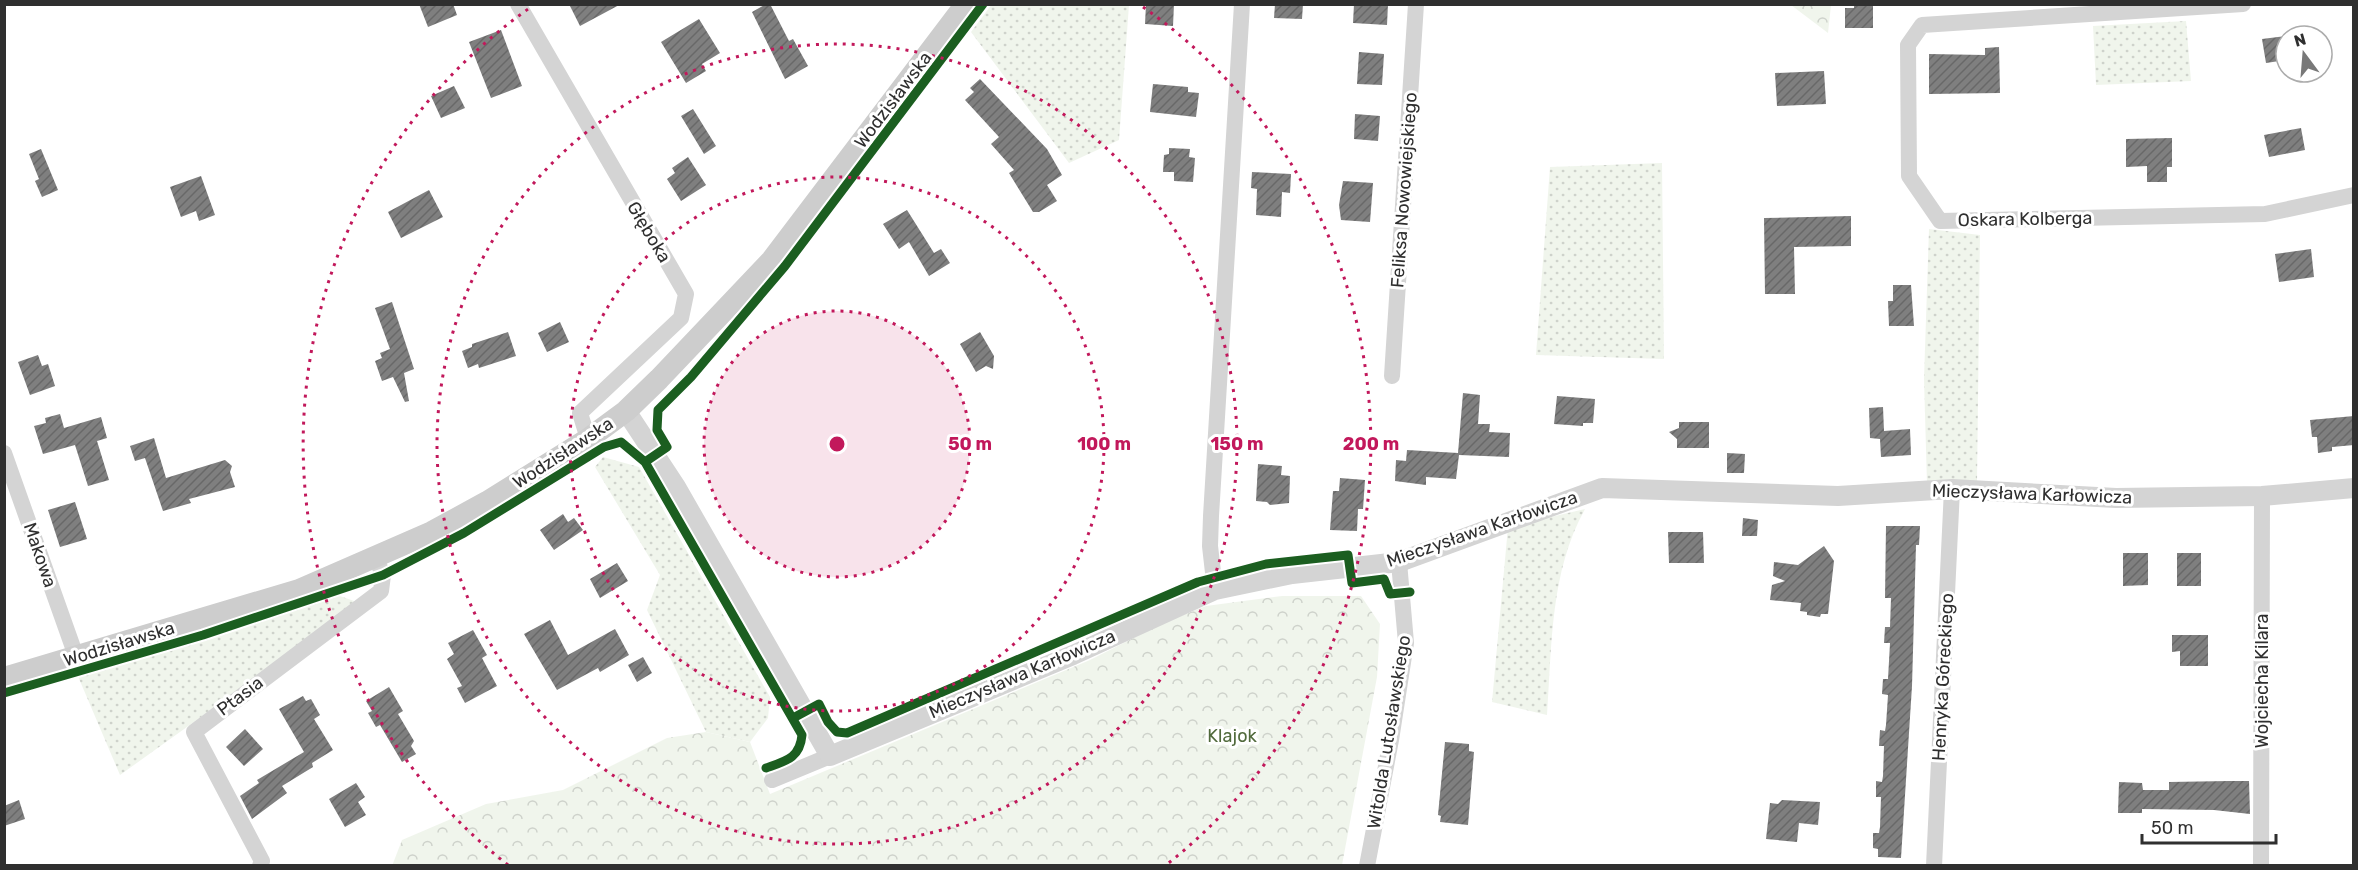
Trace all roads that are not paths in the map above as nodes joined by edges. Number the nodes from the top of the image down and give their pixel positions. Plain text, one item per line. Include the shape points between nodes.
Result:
1 (518, 4) edge
2 (966, 4) edge
3 (1242, 4) edge
4 (1416, 4) edge
5 (2243, 4) edge
6 (2354, 195) edge
7 (1392, 376) dead end
8 (626, 411) junction
9 (588, 439) junction
10 (4, 453) edge
11 (2354, 488) edge
12 (1952, 489) junction
13 (2262, 496) junction
14 (376, 558) junction
15 (1399, 562) junction
16 (1215, 590) junction
17 (76, 657) junction
18 (4, 678) edge
19 (830, 756) junction
20 (772, 780) dead end
21 (260, 866) edge
22 (1367, 866) edge
23 (1934, 866) edge
24 (2261, 866) edge

1 - 9 street, Głęboka via 686,294 681,318 580,413
2 - 8 main road, Wodzisławska via 772,260
3 - 16 street via 1212,495 1210,546
4 - 7 street, Feliksa Nowowiejskiego
5 - 6 street, Oskara Kolberga via 1922,25 1908,45 1909,177 1940,221 2265,214
8 - 9 main road, Wodzisławska
8 - 19 street via 676,487
9 - 14 main road, Wodzisławska via 488,502
10 - 17 street, Makowa
11 - 13 street, Mieczysława Karłowicza
12 - 13 street, Mieczysława Karłowicza via 2116,498
12 - 15 street, Mieczysława Karłowicza via 1838,496 1602,488
12 - 23 street, Henryka Góreckiego
13 - 24 street, Wojciecha Kilara
14 - 17 main road, Wodzisławska via 299,590
14 - 21 street, Ptasia via 383,575 381,591 194,732 262,861
15 - 16 street, Mieczysława Karłowicza via 1292,574
15 - 22 street, Witolda Lutosławskiego via 1406,643
16 - 19 street, Mieczysława Karłowicza
17 - 18 main road, Wodzisławska
19 - 20 street

